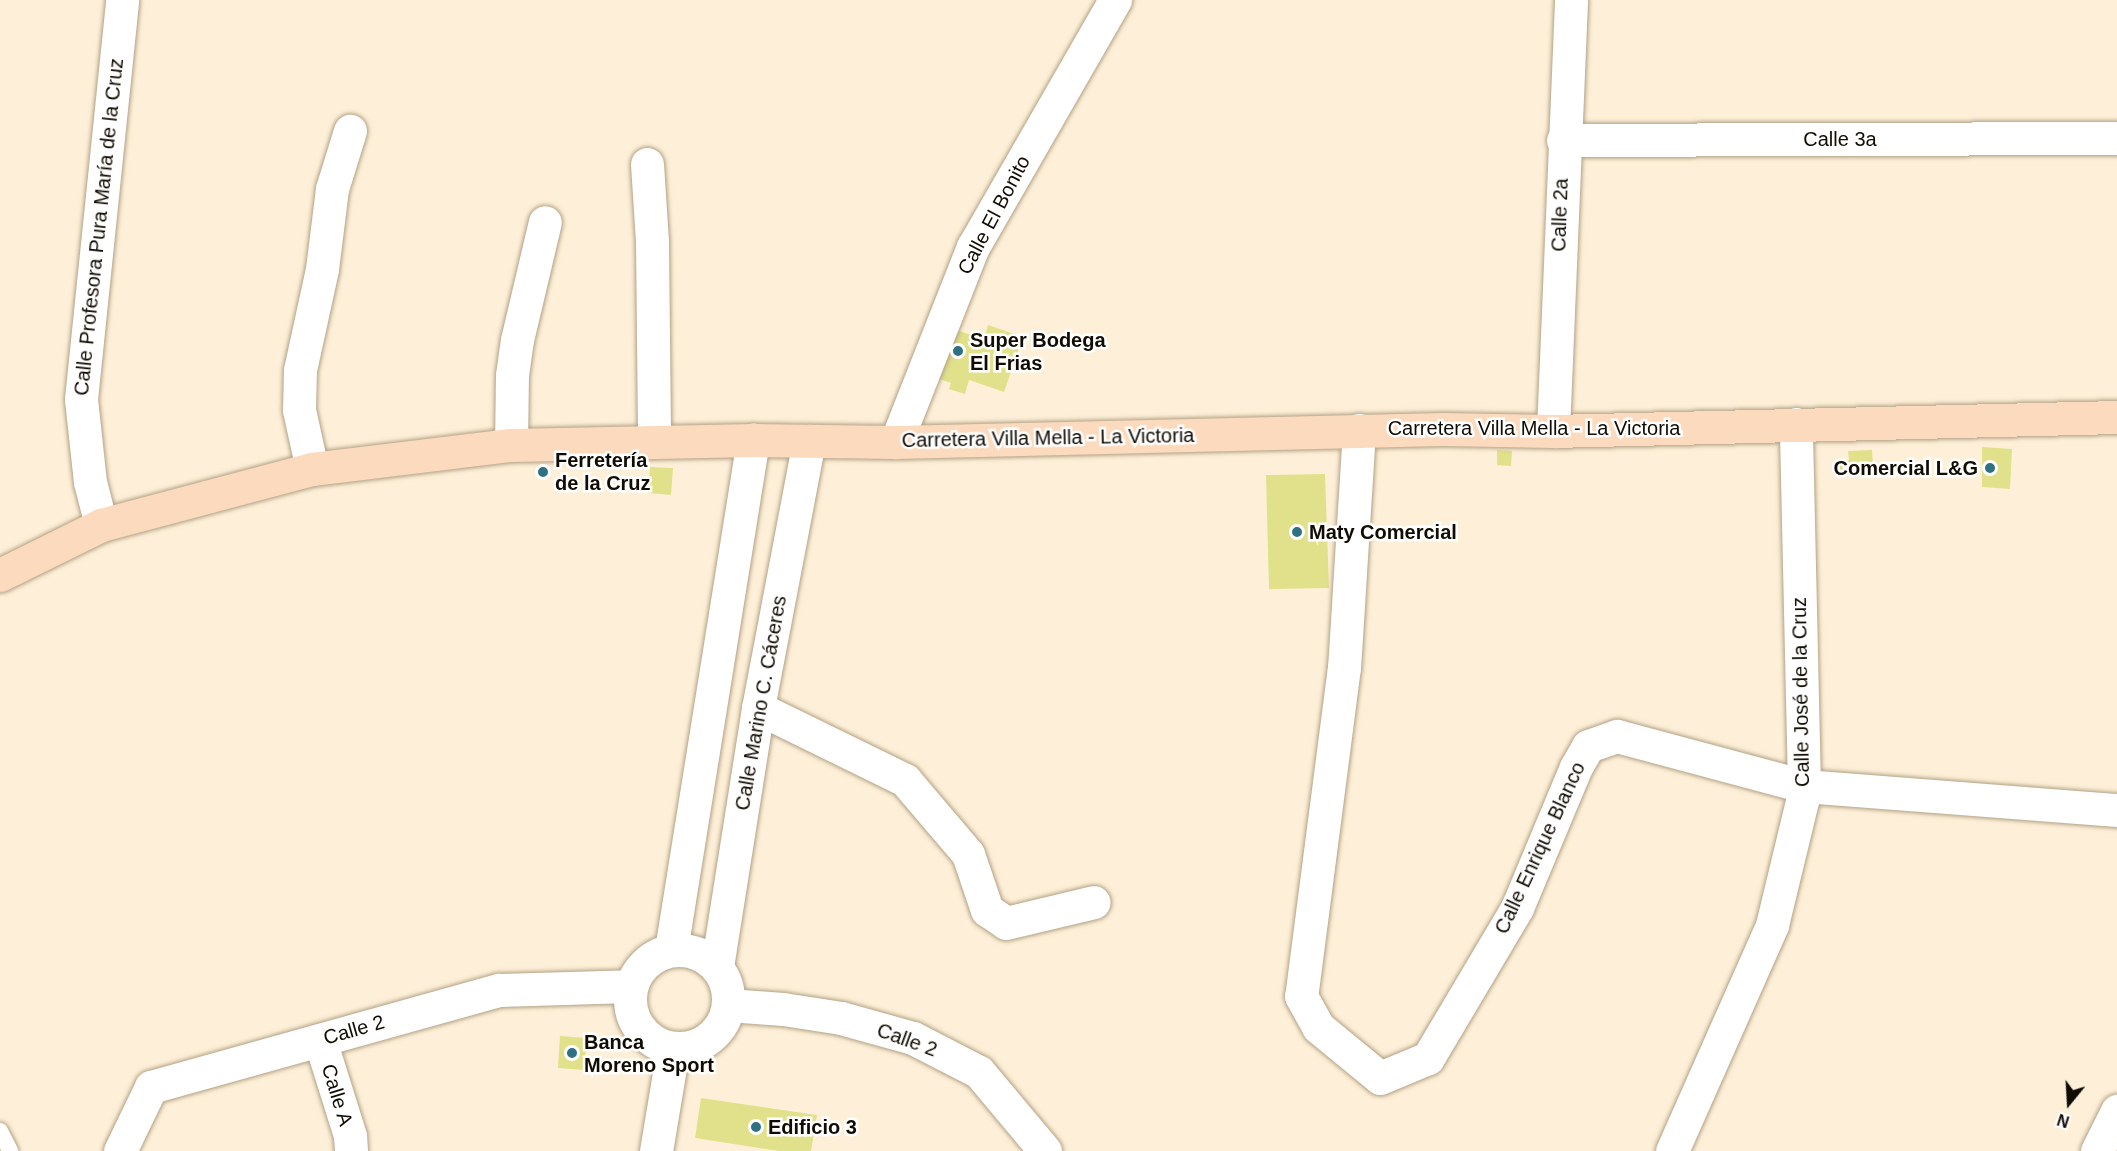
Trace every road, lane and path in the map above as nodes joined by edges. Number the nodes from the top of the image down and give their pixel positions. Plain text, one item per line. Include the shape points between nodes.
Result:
1 (122, 0) edge
2 (1114, 0) edge
3 (1570, 0) edge
4 (350, 130) dead end
5 (2117, 138) edge
6 (1563, 140) junction
7 (647, 164) dead end
8 (545, 222) dead end
9 (2117, 417) edge
10 (1796, 424) junction
11 (1359, 430) junction
12 (1553, 431) junction
13 (753, 440) junction
14 (809, 441) junction
15 (654, 442) junction
16 (896, 442) junction
17 (511, 445) junction
18 (312, 469) junction
19 (101, 525) junction
20 (0, 575) edge
21 (758, 708) junction
22 (1804, 786) junction
23 (2117, 810) edge
24 (1094, 902) dead end
25 (671, 950) junction
26 (717, 967) junction
27 (630, 986) junction
28 (728, 1005) junction
29 (320, 1040) junction
30 (673, 1049) junction
31 (2117, 1111) edge
32 (0, 1131) edge
33 (10, 1151) edge
34 (120, 1151) edge
35 (351, 1151) edge
36 (656, 1151) edge
37 (1046, 1151) edge
38 (1672, 1151) edge
39 (2097, 1151) edge

1 - 19 street, Calle Profesora Pura María de la Cruz via 81,399 90,482
2 - 16 street, Calle El Bonito via 973,247
3 - 6 street, Calle 2a
4 - 18 street via 332,189 322,268 300,370 299,410
5 - 6 street, Calle 3a
6 - 12 street, Calle 2a
7 - 15 street via 652,242
8 - 17 street via 517,340
9 - 10 main road, Carretera Villa Mella - La Victoria
10 - 12 main road, Carretera Villa Mella - La Victoria
10 - 22 street, Calle José de la Cruz
11 - 12 main road, Carretera Villa Mella - La Victoria
11 - 16 main road, Carretera Villa Mella - La Victoria
11 - 22 street, Calle Enrique Blanco via 1344,667 1301,996 1318,1027 1371,1071 1380,1078 1428,1058 1517,908 1588,746 1617,736
13 - 14 main road, Carretera Villa Mella - La Victoria
13 - 15 main road, Carretera Villa Mella - La Victoria
13 - 25 street
14 - 16 main road, Carretera Villa Mella - La Victoria
14 - 21 street, Calle Marino C. Cáceres
15 - 17 main road, Carretera Villa Mella - La Victoria
17 - 18 main road, Carretera Villa Mella - La Victoria
18 - 19 main road, Carretera Villa Mella - La Victoria
19 - 20 main road, Carretera Villa Mella - La Victoria
21 - 24 street via 905,780 968,854 987,910 1006,923
21 - 26 street, Calle Marino C. Cáceres
22 - 23 street, Calle Enrique Blanco
22 - 38 street, Calle José de la Cruz via 1772,925
25 - 26 street via 696,952
25 - 27 street via 645,962
26 - 28 street via 727,984
27 - 29 street, Calle 2 via 499,990
27 - 30 street via 628,1000 637,1027 647,1038
28 - 30 street via 719,1029 710,1038 699,1045
28 - 37 street, Calle 2 via 841,1018 913,1038 980,1072
29 - 34 street, Calle 2 via 151,1087
29 - 35 street, Calle A via 350,1136
30 - 36 street
31 - 39 street
32 - 33 lane

